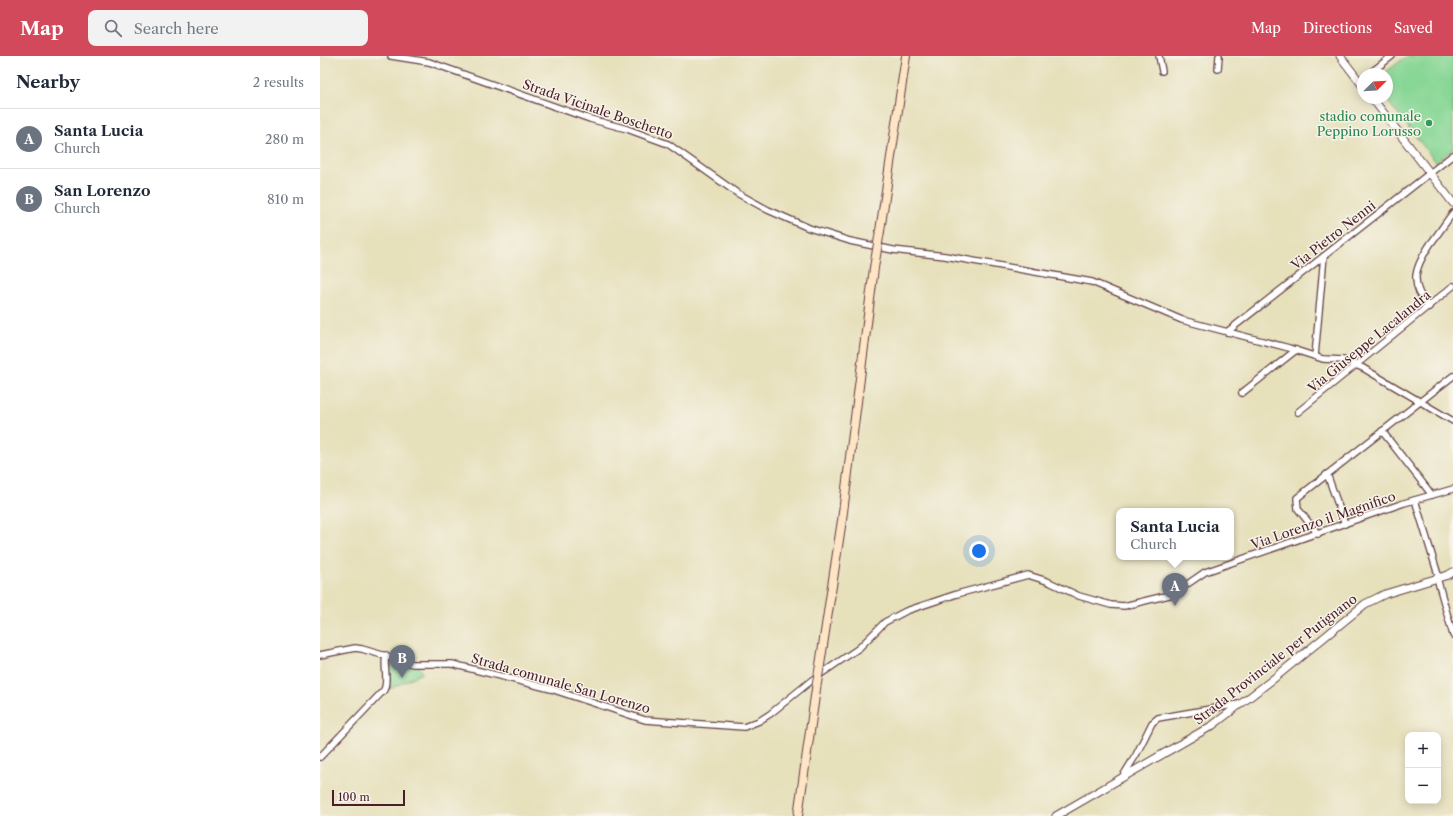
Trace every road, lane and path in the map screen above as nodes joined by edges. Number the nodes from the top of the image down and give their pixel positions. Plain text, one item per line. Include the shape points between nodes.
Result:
1 (391, 56) edge
2 (906, 56) edge
3 (1159, 56) edge
4 (1218, 56) edge
5 (1340, 56) edge
6 (1392, 56) edge
7 (1377, 68) edge
8 (1218, 69) dead end
9 (1162, 71) dead end
10 (1357, 76) edge
11 (1377, 104) edge
12 (1453, 155) edge
13 (1430, 173) junction
14 (1453, 203) edge
15 (1453, 213) edge
16 (1324, 256) junction
17 (1453, 286) edge
18 (1429, 307) junction
19 (1227, 332) junction
20 (1296, 350) junction
21 (1315, 356) junction
22 (1357, 365) junction
23 (1453, 376) edge
24 (1242, 393) dead end
25 (1420, 401) junction
26 (1298, 412) dead end
27 (1453, 421) edge
28 (1382, 431) junction
29 (1327, 474) junction
30 (1453, 489) edge
31 (1432, 495) junction
32 (1415, 500) junction
33 (1345, 524) junction
34 (1318, 534) junction
35 (1453, 572) edge
36 (1438, 578) junction
37 (1453, 635) edge
38 (320, 655) edge
39 (386, 655) junction
40 (812, 680) joint
41 (1242, 704) junction
42 (320, 757) edge
43 (1123, 776) junction
44 (798, 816) edge
45 (1056, 816) edge

1 - 19 street, Strada Vicinale Boschetto via 429,62 668,144 737,193 809,228 850,241 893,250 945,256 1092,282 1182,320
2 - 44 main road, bridge
3 - 9 street
4 - 8 street
5 - 10 street
6 - 7 street
11 - 13 street
12 - 13 street, Via Pietro Nenni
13 - 14 street
13 - 16 street, Via Pietro Nenni
15 - 18 street via 1419,262 1416,284 1420,298
16 - 19 street, Via Pietro Nenni
16 - 21 street
17 - 18 street, Via Giuseppe Lacalandra
18 - 22 street, Via Giuseppe Lacalandra
19 - 20 street, Strada Vicinale Boschetto
20 - 21 street, Strada Vicinale Boschetto
20 - 24 street
21 - 22 street, Strada Vicinale Boschetto via 1344,360
22 - 25 street, Strada Vicinale Boschetto
22 - 26 street, Via Giuseppe Lacalandra
23 - 25 street
25 - 27 street, Strada Vicinale Boschetto
25 - 28 street
28 - 29 street
28 - 31 street
29 - 33 street
29 - 34 street via 1297,498 1298,509
30 - 31 street, Via Lorenzo il Magnifico
31 - 32 street, Via Lorenzo il Magnifico
32 - 33 street, Via Lorenzo il Magnifico
32 - 36 street
33 - 34 street, Via Lorenzo il Magnifico
34 - 40 street, Via Lorenzo il Magnifico via 1205,572 1173,594 1124,606 1079,596 1047,580 1028,575 957,594 895,615 859,648
35 - 36 street, Strada Provinciale per Putignano
36 - 37 street
36 - 41 street, Strada Provinciale per Putignano via 1385,594 1365,604
38 - 39 street, Strada comunale San Lorenzo via 355,648
39 - 40 street, Strada comunale San Lorenzo via 413,664 446,663 551,689 645,720 744,727 770,714
39 - 42 street via 384,690
41 - 43 street, Strada Provinciale per Putignano via 1205,731
41 - 43 street via 1158,718 1152,723
43 - 45 street, Strada Provinciale per Putignano

